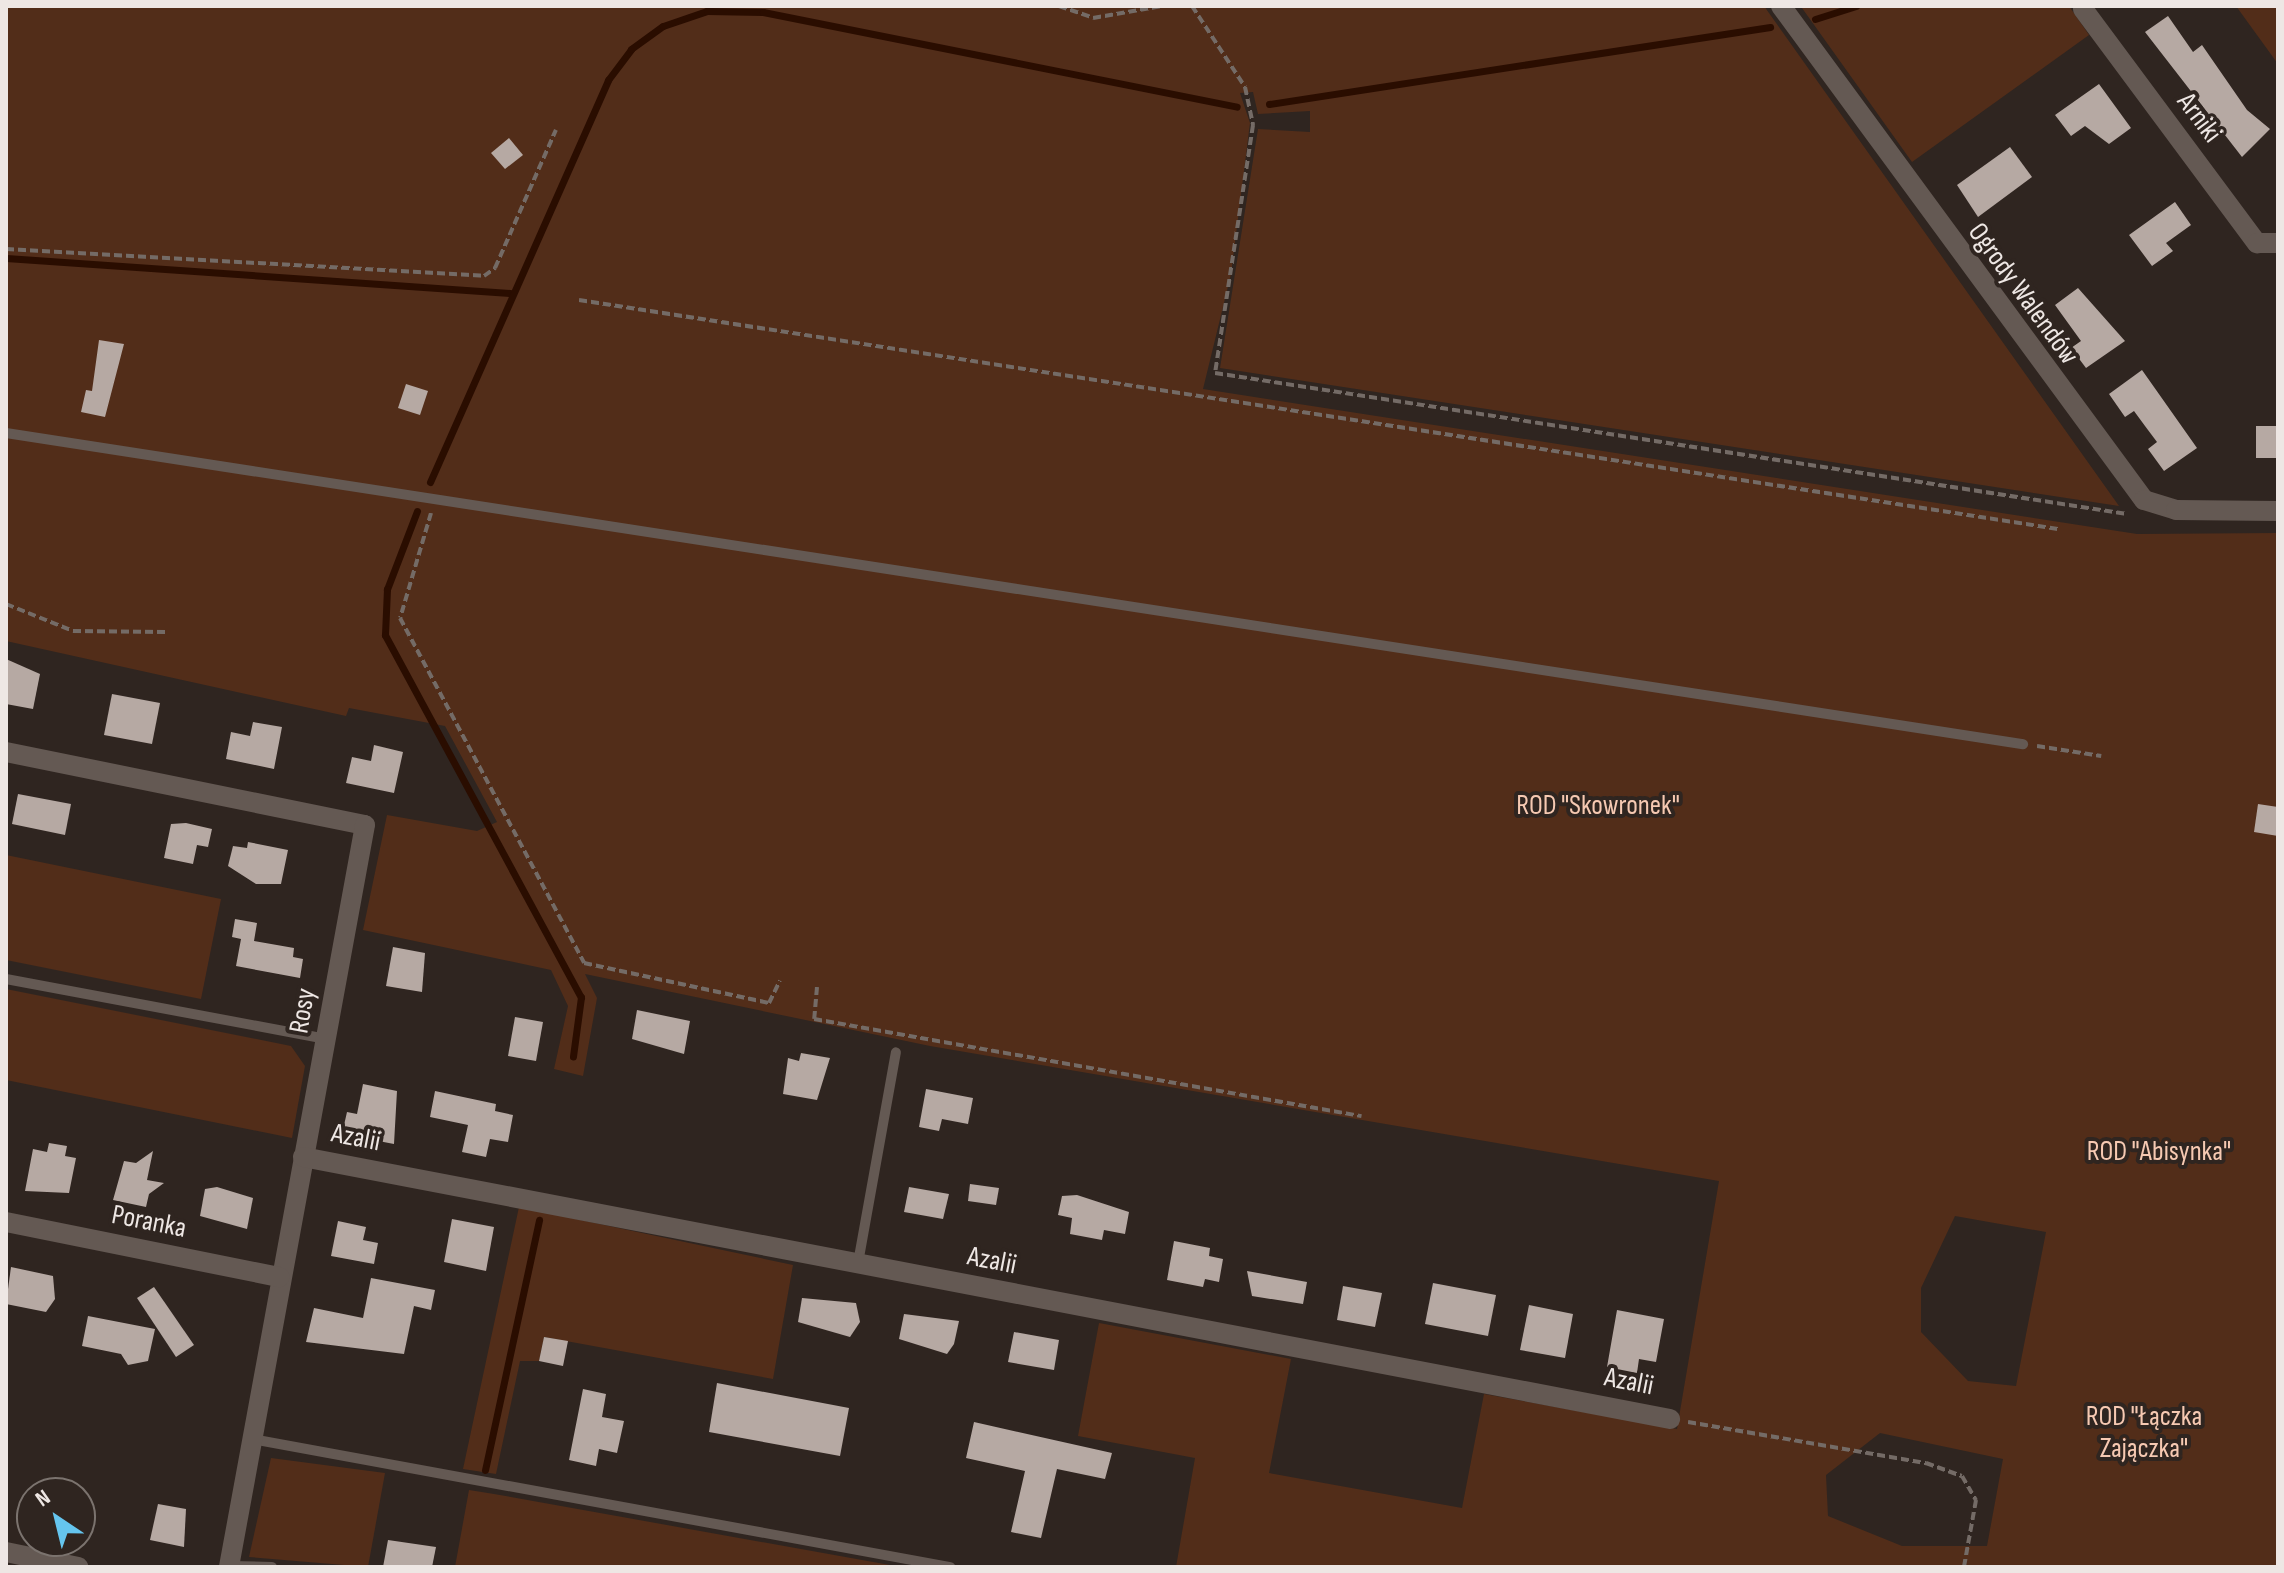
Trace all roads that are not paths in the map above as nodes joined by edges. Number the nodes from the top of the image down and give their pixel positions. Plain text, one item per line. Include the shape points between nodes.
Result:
1 (1781, 6) edge
2 (2083, 9) dead end
3 (2278, 243) edge
4 (6, 433) edge
5 (2278, 511) edge
6 (2023, 744) road end
7 (6, 752) edge
8 (6, 979) edge
9 (326, 1039) junction
10 (896, 1052) dead end
11 (303, 1157) junction
12 (6, 1222) edge
13 (858, 1263) junction
14 (280, 1277) junction
15 (1670, 1419) road end
16 (252, 1439) junction
17 (6, 1552) edge
18 (229, 1566) edge
19 (78, 1567) edge
20 (272, 1567) edge
21 (950, 1567) edge

1 - 5 street, Ogrody Walendów via 2063,397 2154,508
2 - 3 street, Arniki via 2257,243
4 - 6 lane
7 - 9 street, Rosy via 365,825
8 - 9 lane
9 - 11 street, Rosy
10 - 13 lane
11 - 13 street, Azalii
11 - 14 street, Rosy
12 - 14 street, Poranka
13 - 15 street, Azalii
14 - 16 street, Rosy
16 - 18 street, Rosy
16 - 21 lane
17 - 19 street
18 - 20 lane

